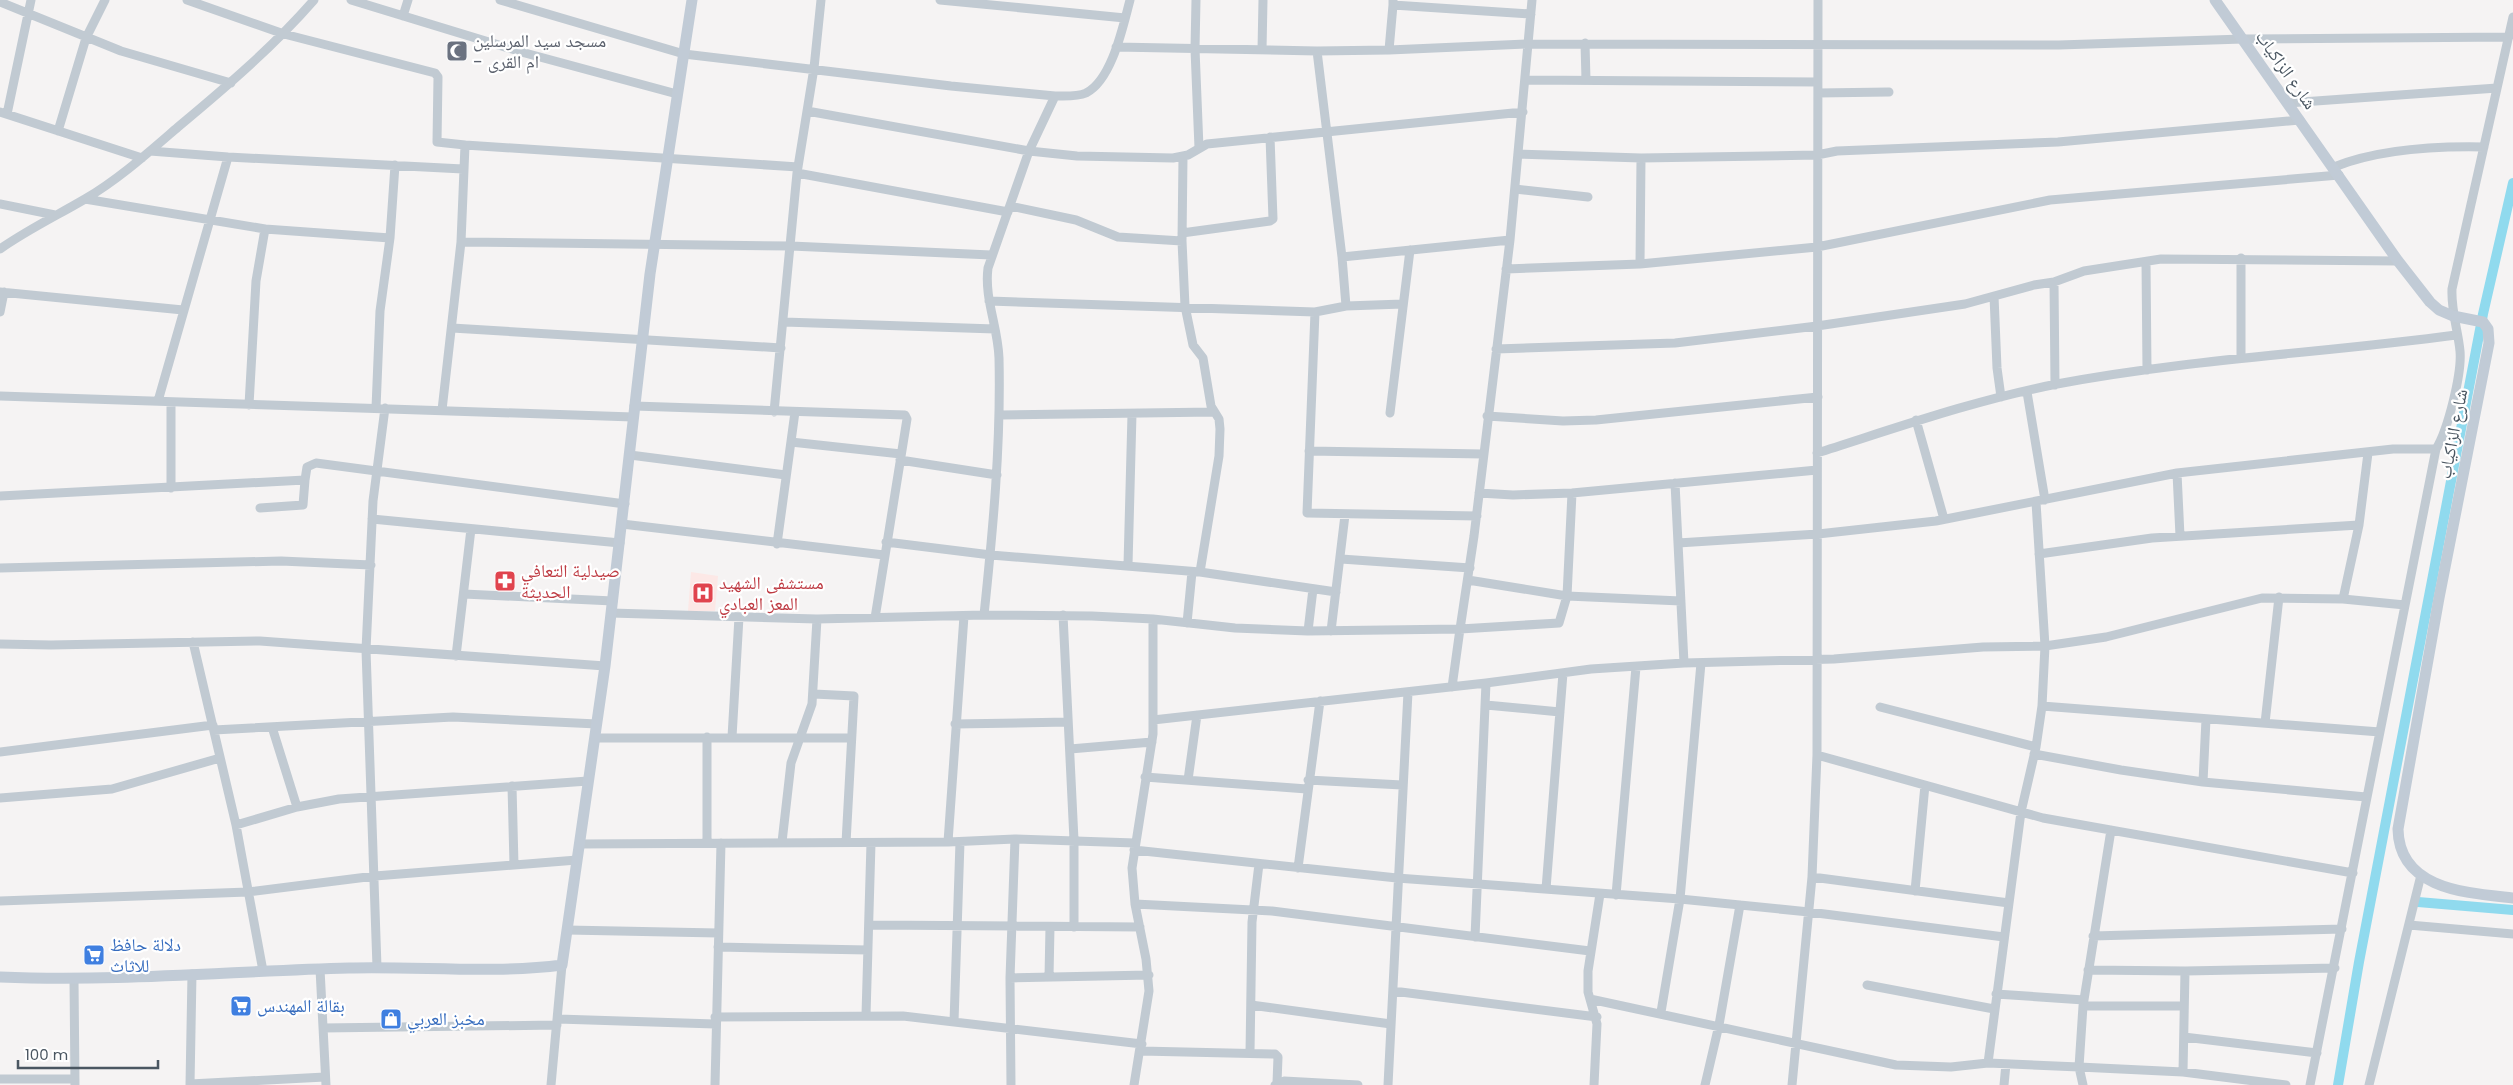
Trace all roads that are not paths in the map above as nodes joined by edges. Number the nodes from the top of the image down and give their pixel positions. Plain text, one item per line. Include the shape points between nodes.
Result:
1 (31, 0) edge
2 (105, 0) edge
3 (187, 0) edge
4 (314, 0) edge
5 (352, 0) edge
6 (408, 0) edge
7 (500, 0) edge
8 (692, 0) edge
9 (820, 0) edge
10 (940, 0) edge
11 (1130, 0) edge
12 (1196, 0) edge
13 (1263, 0) edge
14 (1532, 0) edge
15 (1818, 0) edge
16 (2215, 0) edge
17 (0, 2) edge
18 (1393, 2) edge
19 (28, 12) junction
20 (1530, 14) junction
21 (403, 16) junction
22 (2513, 17) edge
23 (1126, 18) junction
24 (284, 34) junction
25 (2509, 37) junction
26 (86, 38) junction
27 (2243, 39) junction
28 (1586, 43) junction
29 (1818, 43) junction
30 (1528, 44) junction
31 (1116, 47) junction
32 (1195, 49) junction
33 (1262, 50) junction
34 (1389, 50) junction
35 (1317, 51) junction
36 (684, 54) junction
37 (814, 68) junction
38 (1525, 80) junction
39 (1586, 80) junction
40 (1818, 82) junction
41 (231, 83) junction
42 (2497, 88) junction
43 (1889, 92) dead end
44 (1818, 93) junction
45 (677, 94) junction
46 (1055, 96) junction
47 (2288, 102) junction
48 (807, 111) junction
49 (1523, 112) junction
50 (4, 113) edge
51 (2300, 120) junction
52 (58, 131) junction
53 (1326, 132) junction
54 (1270, 137) junction
55 (464, 145) junction
56 (2484, 147) junction
57 (1199, 148) junction
58 (150, 151) junction
59 (1029, 151) junction
60 (1519, 154) junction
61 (1818, 155) junction
62 (228, 157) junction
63 (668, 157) junction
64 (1183, 157) junction
65 (142, 158) junction
66 (1640, 158) junction
67 (395, 165) junction
68 (463, 169) junction
69 (798, 170) junction
70 (2336, 171) junction
71 (1515, 189) junction
72 (1588, 198) dead end
73 (85, 199) junction
74 (0, 204) edge
75 (1009, 209) junction
76 (55, 215) junction
77 (211, 221) junction
78 (265, 229) junction
79 (1182, 237) junction
80 (390, 238) junction
81 (1510, 240) junction
82 (461, 242) junction
83 (655, 243) junction
84 (791, 246) junction
85 (1817, 248) junction
86 (0, 249) edge
87 (1410, 250) junction
88 (991, 255) junction
89 (1342, 257) junction
90 (2241, 258) junction
91 (2398, 261) junction
92 (2146, 262) junction
93 (1640, 264) junction
94 (1506, 270) junction
95 (2054, 282) junction
96 (2, 292) edge
97 (1994, 296) junction
98 (989, 301) junction
99 (1403, 304) junction
100 (1185, 306) junction
101 (1346, 306) junction
102 (183, 310) junction
103 (0, 312) edge
104 (1315, 312) junction
105 (2454, 316) junction
106 (784, 322) junction
107 (1817, 326) junction
108 (452, 328) junction
109 (996, 329) junction
110 (2456, 335) junction
111 (642, 340) junction
112 (781, 348) junction
113 (1496, 349) junction
114 (2241, 358) junction
115 (2147, 370) junction
116 (2055, 385) junction
117 (2027, 392) junction
118 (0, 396) edge
119 (1818, 397) junction
120 (2001, 397) junction
121 (158, 401) junction
122 (171, 402) junction
123 (249, 405) junction
124 (380, 408) junction
125 (442, 410) junction
126 (634, 412) junction
127 (774, 412) junction
128 (795, 412) junction
129 (1214, 412) junction
130 (1390, 413) dead end
131 (1132, 414) junction
132 (1000, 415) junction
133 (1487, 416) junction
134 (1916, 420) junction
135 (791, 442) junction
136 (2436, 449) junction
137 (1309, 451) junction
138 (1817, 453) junction
139 (2368, 453) junction
140 (1483, 454) junction
141 (630, 455) junction
142 (900, 457) junction
143 (376, 470) junction
144 (1817, 470) junction
145 (2177, 473) junction
146 (786, 475) junction
147 (997, 475) junction
148 (305, 480) junction
149 (1674, 483) junction
150 (171, 488) junction
151 (1479, 493) junction
152 (1572, 493) junction
153 (0, 496) edge
154 (2040, 501) junction
155 (624, 504) junction
156 (260, 508) dead end
157 (1345, 515) junction
158 (1477, 516) junction
159 (372, 519) junction
160 (1944, 519) junction
161 (622, 524) junction
162 (2358, 525) junction
163 (471, 529) junction
164 (1818, 534) junction
165 (2180, 536) junction
166 (886, 542) junction
167 (620, 543) junction
168 (1678, 543) junction
169 (778, 544) junction
170 (2039, 554) junction
171 (884, 555) junction
172 (990, 555) junction
173 (1341, 559) junction
174 (371, 565) junction
175 (1128, 565) junction
176 (0, 568) edge
177 (1470, 568) junction
178 (1196, 572) junction
179 (1468, 580) junction
180 (1314, 589) junction
181 (1336, 592) junction
182 (464, 594) junction
183 (1567, 596) junction
184 (2279, 597) junction
185 (2343, 599) junction
186 (1681, 601) junction
187 (2405, 605) junction
188 (612, 607) junction
189 (984, 615) junction
190 (1063, 615) junction
191 (964, 616) junction
192 (739, 617) junction
193 (875, 618) junction
194 (1153, 618) junction
195 (817, 619) junction
196 (1187, 623) junction
197 (1460, 629) junction
198 (1331, 630) junction
199 (1308, 631) junction
200 (193, 642) junction
201 (0, 644) edge
202 (2045, 646) junction
203 (366, 650) junction
204 (456, 656) junction
205 (1816, 660) junction
206 (1684, 663) junction
207 (1701, 663) junction
208 (605, 666) junction
209 (1636, 666) junction
210 (1563, 673) junction
211 (1486, 684) junction
212 (1452, 687) junction
213 (1408, 692) junction
214 (814, 694) junction
215 (1320, 701) junction
216 (1486, 705) junction
217 (2042, 706) junction
218 (1880, 707) dead end
219 (1560, 712) junction
220 (1197, 715) junction
221 (2206, 719) junction
222 (367, 720) junction
223 (1153, 720) junction
224 (1068, 722) junction
225 (597, 724) junction
226 (955, 724) junction
227 (2265, 724) junction
228 (272, 726) junction
229 (213, 728) junction
230 (2380, 732) junction
231 (707, 737) junction
232 (732, 737) junction
233 (595, 738) junction
234 (851, 738) junction
235 (800, 739) junction
236 (1152, 742) junction
237 (1070, 749) junction
238 (2035, 751) junction
239 (0, 752) edge
240 (1817, 755) junction
241 (220, 758) junction
242 (1145, 777) junction
243 (1188, 780) junction
244 (588, 781) junction
245 (2203, 782) junction
246 (1307, 785) junction
247 (1402, 785) junction
248 (1925, 785) junction
249 (512, 786) junction
250 (372, 796) junction
251 (2366, 797) junction
252 (0, 798) edge
253 (297, 807) junction
254 (2021, 812) junction
255 (236, 825) junction
256 (2111, 830) junction
257 (1015, 839) junction
258 (1074, 840) junction
259 (782, 842) junction
260 (948, 842) junction
261 (960, 842) junction
262 (707, 843) junction
263 (721, 843) junction
264 (846, 843) junction
265 (871, 843) junction
266 (579, 844) junction
267 (1134, 847) junction
268 (577, 860) junction
269 (1259, 864) junction
270 (514, 865) junction
271 (1298, 868) junction
272 (2353, 873) junction
273 (2421, 875) junction
274 (375, 876) junction
275 (1812, 877) junction
276 (1397, 878) junction
277 (1476, 884) junction
278 (1546, 889) junction
279 (1914, 891) junction
280 (248, 892) junction
281 (1600, 894) junction
282 (1616, 895) junction
283 (2513, 898) edge
284 (1680, 899) junction
285 (0, 901) edge
286 (2009, 903) junction
287 (1135, 904) junction
288 (1740, 905) junction
289 (1253, 910) junction
290 (1809, 912) junction
291 (869, 925) junction
292 (2409, 925) junction
293 (958, 926) junction
294 (1012, 927) junction
295 (1050, 927) junction
296 (1074, 927) junction
297 (1140, 927) junction
298 (1395, 928) junction
299 (567, 930) junction
300 (2342, 930) junction
301 (718, 933) junction
302 (2513, 934) edge
303 (2093, 936) junction
304 (1476, 937) junction
305 (2004, 937) junction
306 (718, 947) junction
307 (868, 950) junction
308 (1590, 951) junction
309 (562, 965) junction
310 (377, 968) junction
311 (2335, 968) junction
312 (320, 969) junction
313 (2088, 970) junction
314 (263, 971) junction
315 (2185, 971) junction
316 (192, 974) junction
317 (1148, 975) junction
318 (0, 977) edge
319 (1049, 977) junction
320 (1010, 978) junction
321 (74, 979) junction
322 (1867, 985) dead end
323 (1393, 990) junction
324 (1996, 994) junction
325 (1590, 999) junction
326 (2084, 1003) junction
327 (1251, 1004) junction
328 (2184, 1006) junction
329 (1994, 1009) junction
330 (1661, 1012) junction
331 (866, 1015) junction
332 (1597, 1017) junction
333 (715, 1020) junction
334 (557, 1022) junction
335 (954, 1022) junction
336 (1391, 1024) junction
337 (1719, 1025) junction
338 (1010, 1027) junction
339 (323, 1028) junction
340 (2184, 1037) junction
341 (1797, 1042) junction
342 (1141, 1048) junction
343 (1250, 1053) junction
344 (2317, 1053) junction
345 (1988, 1064) junction
346 (2006, 1064) junction
347 (2079, 1066) junction
348 (2183, 1072) junction
349 (0, 1079) edge
350 (325, 1081) edge
351 (75, 1082) edge
352 (190, 1084) edge
353 (1276, 1084) edge
354 (551, 1085) edge
355 (715, 1085) edge
356 (1011, 1085) edge
357 (1134, 1085) edge
358 (1358, 1085) edge
359 (1388, 1085) edge
360 (1594, 1085) edge
361 (1705, 1085) edge
362 (1792, 1085) edge
363 (2004, 1085) edge
364 (2083, 1085) edge
365 (2286, 1085) edge
366 (2310, 1085) edge
367 (2369, 1085) edge

1 - 19 street
2 - 26 street
3 - 24 street
4 - 24 street
5 - 21 street
6 - 21 street
7 - 36 street
8 - 36 street
9 - 37 street
10 - 23 street
11 - 23 street
12 - 32 street
13 - 33 street
14 - 20 street
15 - 29 street
16 - 27 street, شارع الزاكياب
17 - 19 street
18 - 20 street
18 - 34 street
19 - 26 street
19 - 50 street
20 - 30 street
21 - 45 street
22 - 25 street
23 - 31 street
24 - 41 street
24 - 55 street via 435,73 438,77 437,142
25 - 27 street
25 - 42 street
26 - 41 street via 136,57
26 - 52 street
27 - 29 street via 2059,45
27 - 47 street, شارع الزاكياب
28 - 29 street
28 - 30 street
28 - 39 street
29 - 40 street
30 - 34 street
30 - 38 street
31 - 32 street
31 - 46 street via 1101,81 1093,88 1076,96
32 - 33 street
32 - 57 street
33 - 35 street
34 - 35 street
35 - 53 street
36 - 37 street
36 - 45 street
37 - 46 street
37 - 48 street
38 - 39 street
38 - 49 street
39 - 40 street
40 - 44 street
41 - 58 street
42 - 47 street
42 - 56 street
43 - 44 street
44 - 61 street
45 - 63 street
46 - 59 street
47 - 51 street, شارع الزاكياب
48 - 59 street
48 - 69 street
49 - 53 street
49 - 60 street
50 - 52 street
51 - 61 street via 2058,142 1837,151
51 - 70 street, شارع الزاكياب
52 - 65 street
53 - 54 street
53 - 89 street
54 - 57 street via 1207,144
54 - 79 street via 1274,219
55 - 63 street
55 - 68 street
56 - 70 street via 2414,150 2360,158
56 - 105 street via 2452,289
57 - 64 street
58 - 62 street
58 - 65 street
59 - 64 street via 1094,157
59 - 75 street
60 - 66 street
60 - 71 street
61 - 66 street
61 - 85 street
62 - 67 street
62 - 77 street
63 - 69 street
63 - 83 street
64 - 79 street
65 - 73 street
66 - 93 street
67 - 68 street
67 - 80 street
68 - 82 street
69 - 75 street
69 - 84 street
70 - 85 street via 2050,200
70 - 91 street, شارع الزاكياب
71 - 72 street
71 - 81 street
73 - 76 street
73 - 77 street
74 - 76 street
75 - 79 street via 1076,220 1118,237
75 - 88 street
76 - 86 street
77 - 78 street
77 - 102 street
78 - 80 street
78 - 123 street via 256,281
79 - 100 street
80 - 124 street via 380,311
81 - 87 street
81 - 94 street
82 - 83 street
82 - 108 street
83 - 84 street
83 - 111 street
84 - 88 street
84 - 106 street
85 - 93 street
85 - 107 street
87 - 89 street
87 - 99 street
88 - 98 street via 987,276
89 - 101 street
90 - 91 street
90 - 92 street via 2178,257
90 - 114 street
91 - 105 street, شارع الزاكياب via 2430,302
92 - 95 street via 2084,271
92 - 115 street
93 - 94 street
94 - 113 street
95 - 97 street
95 - 116 street
96 - 102 street
96 - 103 street
97 - 107 street via 1964,304
97 - 120 street
98 - 100 street
98 - 109 street
99 - 101 street
99 - 130 street
100 - 104 street
100 - 129 street via 1193,345 1203,358
101 - 104 street
102 - 121 street
104 - 137 street
105 - 110 street
105 - 273 street, شارع الزاكياب via 2483,322 2488,329 2489,343 2398,829 2402,853
106 - 109 street
106 - 112 street
107 - 113 street via 1675,343
107 - 119 street
108 - 111 street
108 - 125 street
109 - 132 street
110 - 114 street
110 - 136 street via 2460,351 2458,370 2446,429
111 - 112 street
111 - 126 street
112 - 127 street
113 - 133 street
114 - 115 street
115 - 116 street
116 - 117 street
117 - 120 street
117 - 154 street
118 - 121 street
119 - 133 street via 1596,420
119 - 138 street
120 - 134 street
121 - 122 street
122 - 123 street
122 - 150 street
123 - 124 street
124 - 125 street
124 - 143 street
125 - 126 street
126 - 127 street
126 - 141 street
127 - 128 street
128 - 135 street
128 - 142 street via 902,413 906,419
129 - 131 street
129 - 178 street via 1220,429 1219,456
131 - 132 street
131 - 175 street
132 - 147 street
133 - 140 street
134 - 138 street
134 - 160 street
135 - 142 street
135 - 146 street
136 - 139 street via 2410,448
136 - 187 street
137 - 140 street
137 - 157 street via 1307,513
138 - 144 street
139 - 145 street
139 - 162 street
140 - 151 street
141 - 146 street
141 - 155 street
142 - 147 street
142 - 166 street
143 - 148 street via 312,463 307,467
143 - 155 street
143 - 159 street
144 - 149 street
144 - 164 street
145 - 154 street
145 - 165 street
146 - 169 street
147 - 172 street
148 - 150 street
148 - 156 street via 303,505
149 - 152 street
149 - 168 street
150 - 153 street
151 - 152 street
151 - 158 street
152 - 183 street
154 - 160 street
154 - 170 street
155 - 161 street
157 - 158 street
157 - 173 street
158 - 177 street
159 - 163 street
159 - 174 street
160 - 164 street
161 - 167 street
161 - 169 street
162 - 165 street
162 - 185 street
163 - 167 street
163 - 182 street
164 - 168 street
164 - 205 street
165 - 170 street
166 - 171 street
166 - 172 street
167 - 188 street
168 - 186 street
169 - 171 street
170 - 202 street
171 - 193 street
172 - 175 street
172 - 189 street
173 - 177 street
173 - 181 street
174 - 176 street via 281,561
174 - 203 street
175 - 178 street
177 - 179 street
178 - 180 street
178 - 196 street
179 - 183 street
179 - 197 street
180 - 181 street
180 - 199 street
181 - 198 street
182 - 188 street
182 - 204 street
183 - 186 street
183 - 197 street via 1561,619 1556,624
184 - 185 street
184 - 202 street via 2246,601 2106,637
184 - 227 street
185 - 187 street
186 - 206 street
187 - 230 street
188 - 192 street
188 - 208 street
189 - 190 street
189 - 191 street
190 - 194 street
190 - 224 street
191 - 193 street
191 - 226 street
192 - 195 street
192 - 232 street
193 - 195 street
194 - 196 street
194 - 223 street
195 - 214 street
196 - 199 street
197 - 198 street
197 - 212 street
198 - 199 street
200 - 201 street
200 - 203 street via 260,641
200 - 229 street
202 - 205 street via 1983,646
202 - 217 street
203 - 204 street
203 - 222 street
204 - 208 street
205 - 207 street
205 - 240 street
206 - 207 street
206 - 209 street
207 - 284 street
208 - 225 street
209 - 210 street
209 - 282 street
210 - 211 street
210 - 219 street
211 - 212 street
211 - 216 street
212 - 213 street
213 - 215 street
213 - 247 street
214 - 234 street via 854,696
214 - 235 street
215 - 220 street
215 - 246 street
216 - 219 street
216 - 277 street
217 - 221 street
217 - 238 street
218 - 238 street
219 - 278 street
220 - 223 street
220 - 243 street
221 - 227 street
221 - 245 street
222 - 225 street via 460,717
222 - 228 street
222 - 250 street
223 - 236 street
224 - 226 street
224 - 237 street
225 - 233 street
226 - 260 street
227 - 230 street
228 - 229 street
228 - 253 street
229 - 239 street
229 - 241 street
230 - 251 street
231 - 232 street
231 - 233 street
231 - 262 street
232 - 235 street
233 - 244 street
234 - 235 street
234 - 264 street
235 - 259 street via 791,763
236 - 237 street
236 - 242 street
237 - 258 street
238 - 245 street via 2121,770
238 - 254 street
240 - 248 street
240 - 275 street
241 - 252 street via 120,788
241 - 255 street
242 - 243 street
242 - 267 street
243 - 246 street
244 - 249 street
244 - 266 street
245 - 251 street
246 - 247 street
246 - 271 street
247 - 276 street
248 - 254 street
248 - 279 street
249 - 250 street
249 - 270 street
250 - 253 street
250 - 274 street
251 - 272 street
253 - 255 street
254 - 256 street
254 - 286 street
255 - 280 street
256 - 272 street
256 - 303 street
257 - 258 street
257 - 261 street
257 - 294 street
258 - 267 street
258 - 296 street
259 - 263 street
259 - 264 street
260 - 261 street
260 - 265 street
261 - 293 street
262 - 263 street
262 - 266 street
263 - 301 street
264 - 265 street
265 - 291 street
266 - 268 street
267 - 269 street
267 - 287 street
268 - 270 street
268 - 299 street
269 - 271 street
269 - 289 street
270 - 274 street
271 - 276 street
272 - 300 street
273 - 283 street, شارع الزاكياب via 2462,892
273 - 292 street
274 - 280 street
274 - 310 street
275 - 279 street
275 - 290 street
276 - 277 street
276 - 298 street
277 - 278 street
277 - 304 street
278 - 281 street
279 - 286 street
280 - 285 street
280 - 314 street
281 - 282 street
281 - 308 street
282 - 284 street
284 - 288 street
284 - 330 street
286 - 305 street
287 - 289 street
287 - 297 street
288 - 290 street
288 - 337 street
289 - 298 street
289 - 327 street
290 - 305 street
290 - 341 street
291 - 293 street
291 - 307 street
292 - 302 street
292 - 367 street
293 - 294 street
293 - 335 street
294 - 295 street
294 - 320 street
295 - 296 street
295 - 319 street
296 - 297 street
297 - 317 street
298 - 304 street
298 - 323 street
299 - 301 street
299 - 309 street
300 - 303 street
300 - 311 street
301 - 306 street
303 - 313 street
304 - 308 street
305 - 324 street
306 - 307 street
306 - 333 street
307 - 331 street
308 - 325 street via 1587,985
309 - 310 street
309 - 334 street
310 - 312 street
311 - 315 street
311 - 344 street
312 - 314 street
312 - 339 street
313 - 315 street
313 - 326 street
314 - 316 street
315 - 328 street
316 - 321 street
316 - 352 street
317 - 319 street
317 - 342 street via 1149,991
318 - 321 street
319 - 320 street
320 - 338 street
321 - 351 street
322 - 329 street
323 - 332 street
323 - 336 street
324 - 326 street
324 - 329 street
325 - 330 street
325 - 332 street
326 - 328 street
326 - 347 street
327 - 336 street
327 - 343 street
328 - 340 street
329 - 345 street
330 - 337 street
331 - 333 street
331 - 335 street
332 - 360 street
333 - 334 street
333 - 355 street
334 - 339 street
334 - 354 street
335 - 338 street
336 - 359 street
337 - 341 street
337 - 361 street
338 - 342 street
338 - 356 street
339 - 350 street
340 - 344 street
340 - 348 street
341 - 345 street via 1896,1064 1951,1067
341 - 362 street
342 - 343 street
342 - 357 street
343 - 353 street via 1277,1055
344 - 366 street
345 - 346 street
346 - 347 street
346 - 363 street
347 - 348 street
347 - 364 street
348 - 365 street
349 - 351 street
350 - 352 street
353 - 358 street

